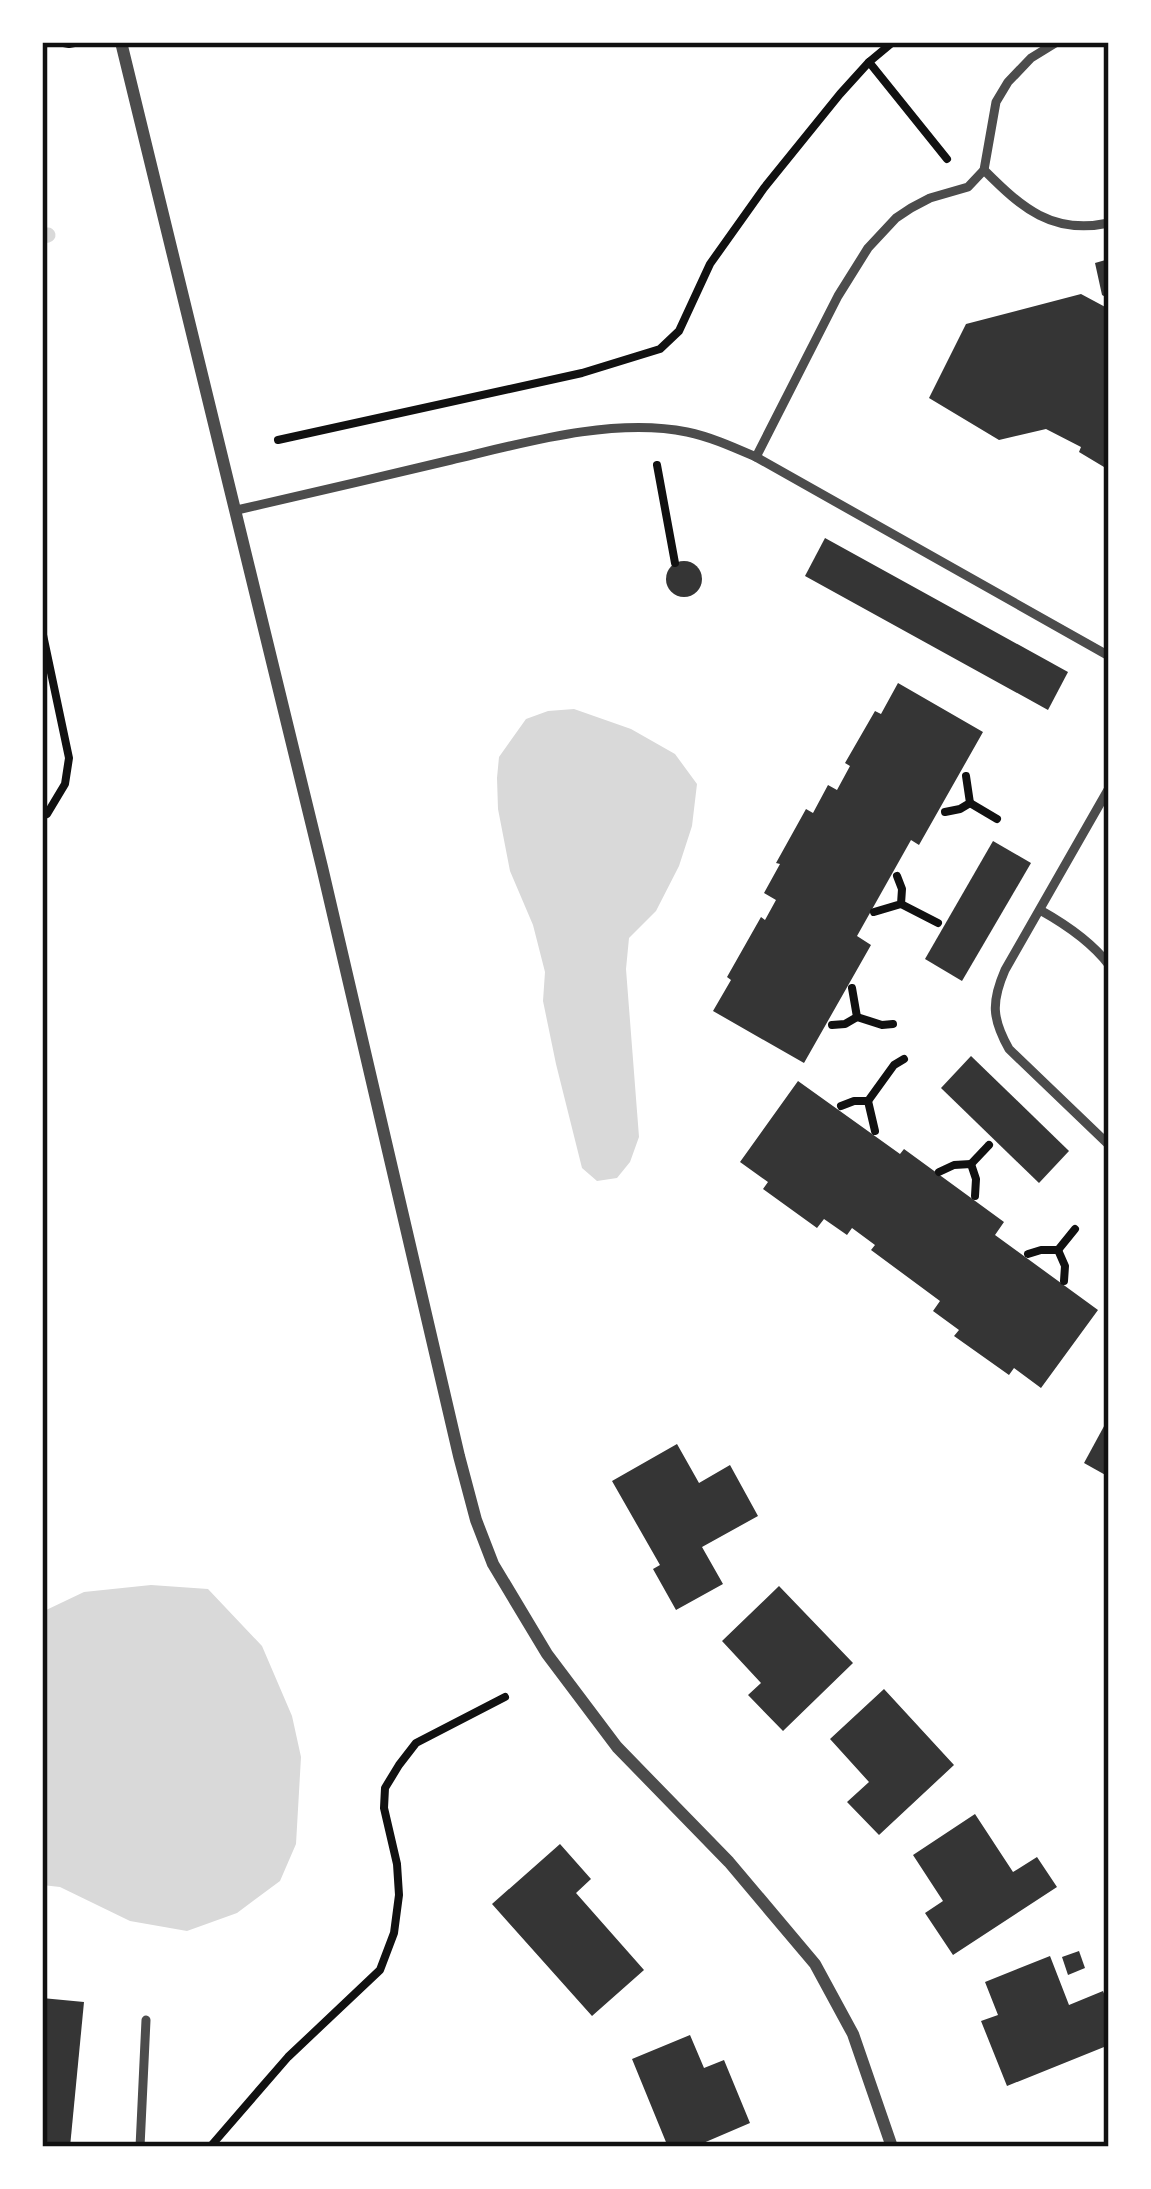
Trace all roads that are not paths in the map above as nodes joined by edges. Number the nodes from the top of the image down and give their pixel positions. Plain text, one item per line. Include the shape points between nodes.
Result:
1 (121, 42) edge
2 (1057, 42) edge
3 (984, 170) junction
4 (1109, 223) edge
5 (756, 457) junction
6 (237, 510) junction
7 (1109, 656) edge
8 (1109, 788) edge
9 (1040, 910) junction
10 (1109, 965) edge
11 (1109, 1145) edge
12 (146, 2020) dead end
13 (140, 2147) edge
14 (892, 2147) edge

1 - 6 street
2 - 3 lane via 1031,58 996,102
3 - 4 lane via 1036,216
3 - 5 lane via 968,187 896,218 868,248
5 - 6 lane via 685,431 608,430
5 - 7 lane
6 - 14 street via 458,1456 493,1564 617,1747 815,1964 853,2034
8 - 9 lane
9 - 10 lane
9 - 11 lane via 996,990 999,1031
12 - 13 lane

